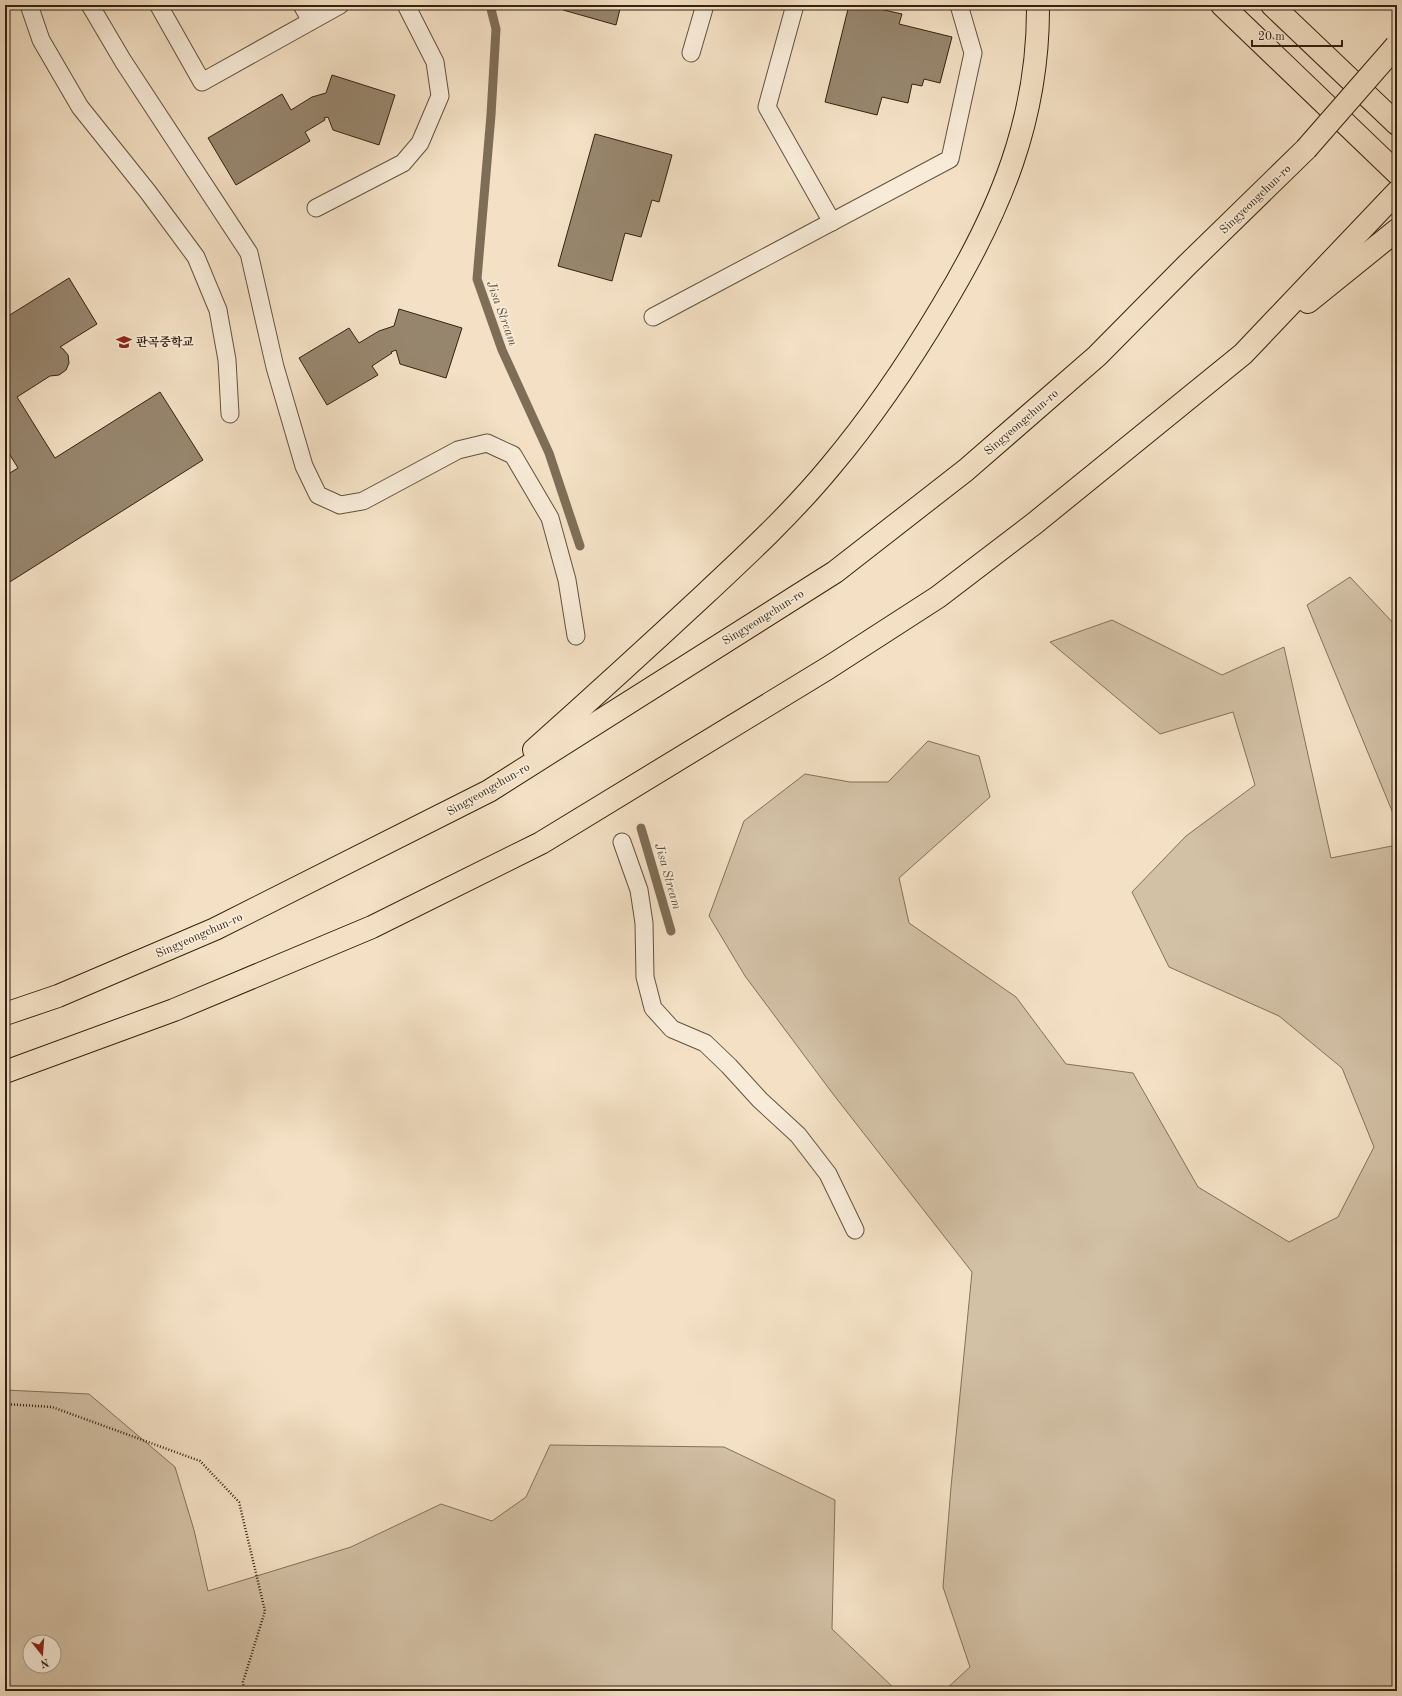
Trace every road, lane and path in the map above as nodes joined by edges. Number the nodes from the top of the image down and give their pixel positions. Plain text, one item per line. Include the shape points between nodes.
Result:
1 (29, 5) edge
2 (90, 5) edge
3 (161, 5) edge
4 (302, 5) edge
5 (340, 5) edge
6 (406, 5) edge
7 (705, 5) edge
8 (796, 5) edge
9 (959, 5) edge
10 (1038, 5) edge
11 (1222, 5) edge
12 (1272, 5) edge
13 (311, 21) junction
14 (1396, 45) edge
15 (691, 53) dead end
16 (1397, 124) edge
17 (1397, 173) edge
18 (1397, 192) edge
19 (316, 208) dead end
20 (832, 222) junction
21 (1394, 233) edge
22 (653, 317) dead end
23 (1243, 354) junction
24 (230, 414) dead end
25 (576, 636) dead end
26 (489, 792) junction
27 (622, 842) dead end
28 (5, 1014) edge
29 (5, 1072) edge
30 (855, 1230) dead end
31 (5, 1404) edge
32 (244, 1691) edge

1 - 24 lane via 41,40 80,107 196,257 218,310 227,360
2 - 25 lane via 123,61 249,253 275,367 304,466 318,495 340,506 363,501 458,450 487,443 513,455 550,518 567,580
3 - 13 lane via 159,6 202,82
4 - 13 lane
5 - 13 lane
6 - 19 lane via 435,62 440,96 420,143 402,163
7 - 15 lane
8 - 20 lane via 767,107
9 - 20 lane via 973,53 950,159
10 - 26 highway via 1035,71 1028,110 1016,156 992,217 961,276 905,368 871,417 829,469 779,524
11 - 17 highway
12 - 16 highway
14 - 26 highway, Singyeongchun-ro, bridge via 1306,149 1097,356 966,470 835,572
18 - 23 highway
20 - 22 lane
21 - 23 highway
23 - 29 highway via 1035,523 938,597 828,668 541,843 372,927 174,1010
26 - 28 highway, Singyeongchun-ro via 215,929 58,996
27 - 30 lane via 639,890 644,923 645,977 653,1008 672,1029 705,1043 798,1135 828,1174
31 - 32 path via 52,1407 200,1461 239,1502 265,1611 243,1682

